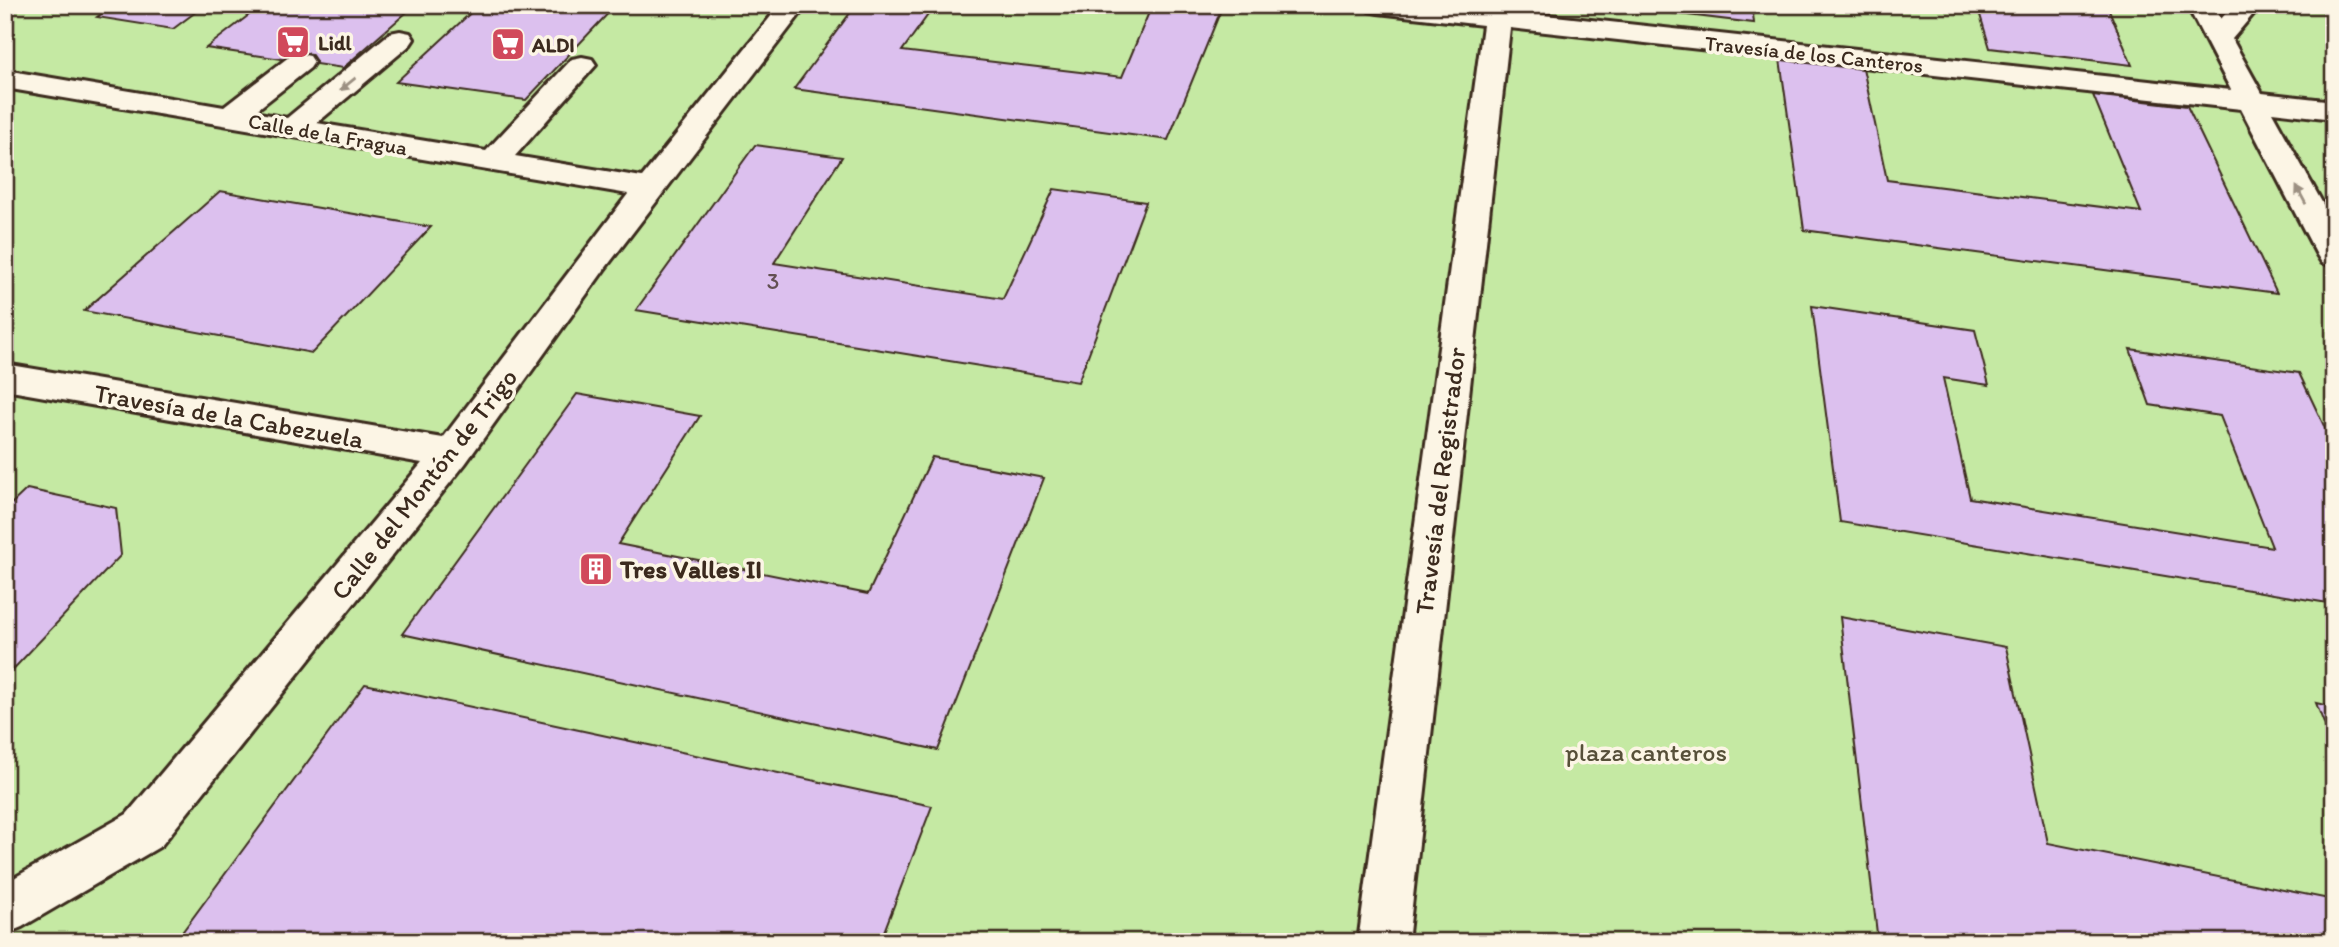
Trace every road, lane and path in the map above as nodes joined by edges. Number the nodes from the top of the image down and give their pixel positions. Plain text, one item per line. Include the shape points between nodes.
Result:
1 (794, 5) edge
2 (1378, 5) edge
3 (2200, 5) edge
4 (2248, 5) edge
5 (1497, 20) junction
6 (2218, 38) junction
7 (400, 39) dead end
8 (300, 62) dead end
9 (582, 65) dead end
10 (5, 79) edge
11 (2250, 100) junction
12 (2334, 110) edge
13 (230, 117) junction
14 (293, 128) junction
15 (492, 162) junction
16 (650, 188) junction
17 (2334, 255) edge
18 (5, 377) edge
19 (452, 454) junction
20 (5, 910) edge
21 (1383, 942) edge

1 - 16 street, Calle del Montón de Trigo
2 - 5 street, Travesía de los Canteros
3 - 6 street
4 - 6 street
5 - 11 street, Travesía de los Canteros
5 - 21 street, Travesía del Registrador
6 - 11 street
7 -> 14 street
8 - 13 street
9 - 15 street
10 - 13 street, Calle de la Fragua
11 - 12 street, Travesía de los Canteros
17 -> 11 street
13 - 14 street, Calle de la Fragua
14 - 15 street, Calle de la Fragua
15 - 16 street, Calle de la Fragua
16 - 19 street, Calle del Montón de Trigo
18 - 19 street, Travesía de la Cabezuela
19 - 20 street, Calle del Montón de Trigo via 144,830

